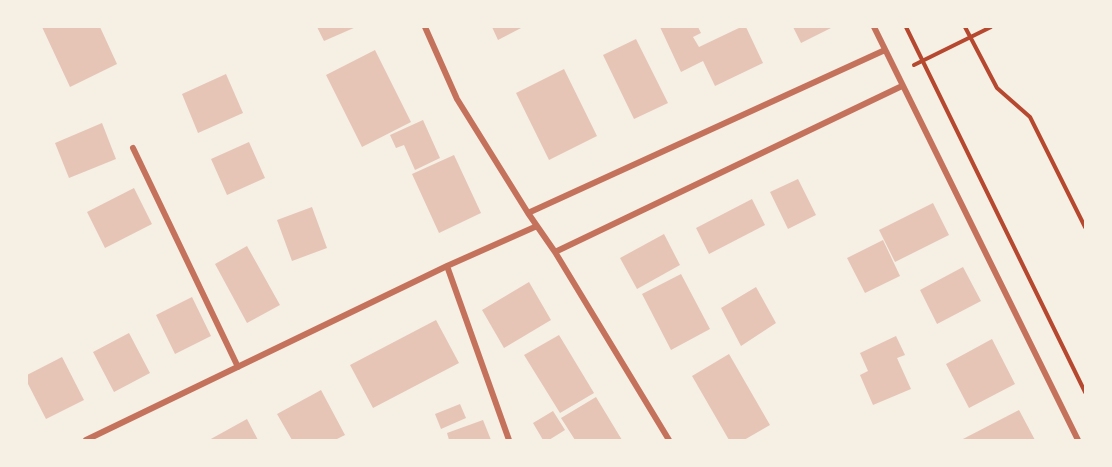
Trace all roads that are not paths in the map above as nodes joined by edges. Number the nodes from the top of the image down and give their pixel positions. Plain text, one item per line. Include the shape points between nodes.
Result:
1 (424, 27) edge
2 (874, 27) edge
3 (885, 50) junction
4 (902, 86) junction
5 (134, 148) dead end
6 (528, 213) junction
7 (537, 226) junction
8 (555, 252) junction
9 (447, 266) junction
10 (238, 367) junction
11 (86, 440) edge
12 (509, 440) edge
13 (669, 440) edge
14 (1078, 440) edge

1 - 6 street via 457,99
2 - 3 street
3 - 4 street
3 - 6 street
4 - 8 street
4 - 14 street
5 - 10 street
6 - 7 street
7 - 8 street
7 - 9 street
8 - 13 street
9 - 10 street
9 - 12 street
10 - 11 street

